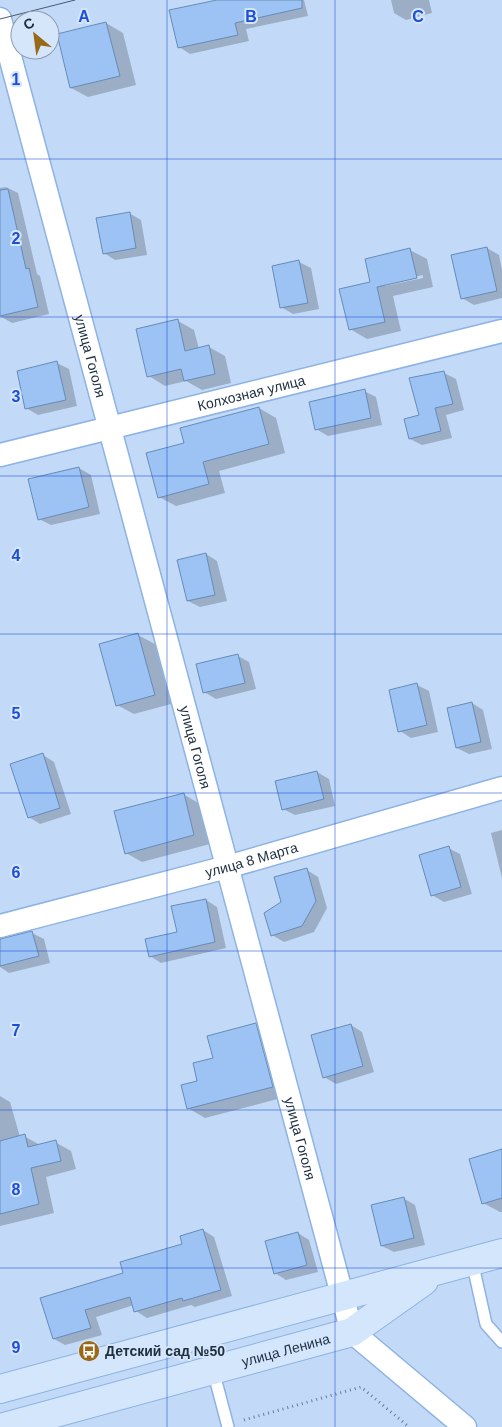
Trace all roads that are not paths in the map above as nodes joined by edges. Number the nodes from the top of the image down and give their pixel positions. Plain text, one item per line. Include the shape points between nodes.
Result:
1 (0, 19) edge
2 (502, 331) edge
3 (110, 428) junction
4 (0, 455) edge
5 (502, 788) edge
6 (228, 866) junction
7 (0, 926) edge
8 (502, 1253) edge
9 (472, 1262) junction
10 (438, 1271) junction
11 (343, 1297) junction
12 (352, 1332) junction
13 (502, 1342) edge
14 (213, 1370) junction
15 (0, 1389) edge
16 (227, 1426) edge
17 (4, 1427) edge
18 (465, 1427) edge

1 - 3 street, улица Гоголя
2 - 3 street, Колхозная улица
3 - 4 street, Колхозная улица
3 - 6 street, улица Гоголя
5 - 6 street, улица 8 Марта
6 - 7 street, улица 8 Марта
6 - 11 street, улица Гоголя
8 - 9 main road, улица Ленина
9 - 10 main road, улица Ленина
9 - 13 lane via 486,1324
10 - 11 main road, улица Ленина
10 - 12 main road, улица Ленина
11 - 12 street, улица Гоголя
11 - 15 main road, улица Ленина
12 - 14 main road, улица Ленина
12 - 18 street
14 - 16 lane
14 - 17 main road, улица Ленина

